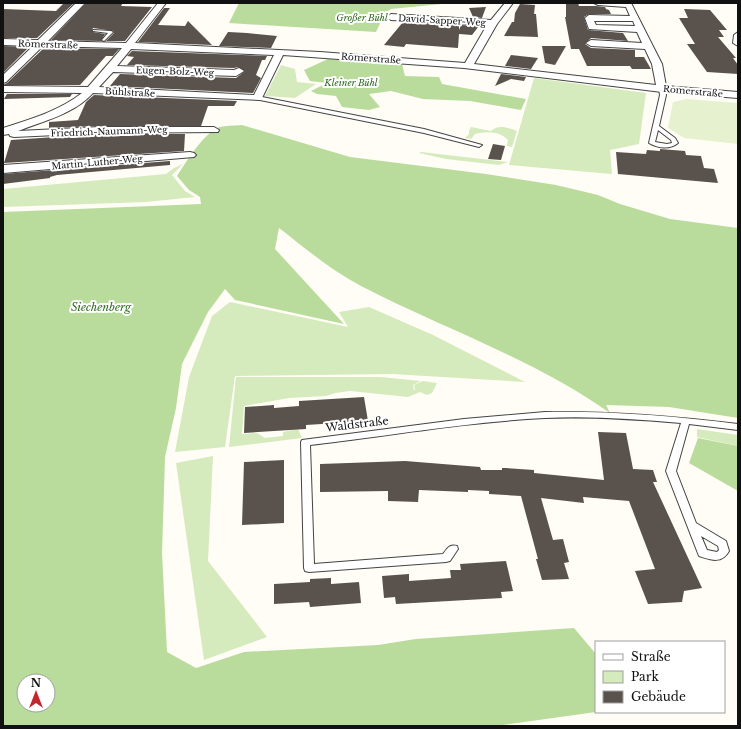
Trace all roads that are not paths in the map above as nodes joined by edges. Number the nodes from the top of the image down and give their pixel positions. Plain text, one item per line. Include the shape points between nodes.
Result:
1 (81, 3) edge
2 (162, 3) edge
3 (509, 3) edge
4 (598, 3) edge
5 (391, 17) dead end
6 (636, 19) junction
7 (493, 23) junction
8 (640, 29) junction
9 (95, 31) dead end
10 (738, 35) edge
11 (104, 40) junction
12 (42, 41) junction
13 (3, 42) edge
14 (129, 43) junction
15 (591, 43) dead end
16 (738, 43) edge
17 (648, 46) junction
18 (279, 53) junction
19 (468, 66) junction
20 (110, 69) junction
21 (239, 71) dead end
22 (3, 80) edge
23 (3, 89) edge
24 (662, 89) junction
25 (91, 90) junction
26 (738, 95) edge
27 (257, 98) junction
28 (657, 127) dead end
29 (214, 130) dead end
30 (4, 132) edge
31 (479, 145) dead end
32 (190, 155) dead end
33 (3, 169) edge
34 (686, 420) junction
35 (738, 427) edge
36 (692, 526) dead end
37 (453, 549) dead end

1 - 12 street
2 - 14 street
3 - 7 street
4 - 6 street via 629,5
5 - 7 street, David-Sapper-Weg
6 - 8 street
6 - 8 street via 589,18 592,27
7 - 19 street
8 - 17 street
9 - 11 lane via 111,32
10 - 16 street
11 - 12 street, Römerstraße
11 - 14 street, Römerstraße
12 - 13 street, Römerstraße
12 - 14 street, Römerstraße
12 - 22 street
14 - 18 street, Römerstraße
14 - 20 street
15 - 17 street
17 - 24 street via 657,64
18 - 19 street, Römerstraße via 372,57
18 - 27 street
19 - 24 street, Römerstraße
20 - 21 street, Eugen-Bolz-Weg via 236,73
20 - 25 street
23 - 25 street, Bühlstraße
24 - 26 street, Römerstraße
24 - 28 lane
25 - 27 street, Bühlstraße
25 - 30 street via 62,110
27 - 31 lane via 424,131
29 - 30 street, Friedrich-Naumann-Weg via 100,130 25,134
32 - 33 street, Martin-Luther-Weg
34 - 35 lane, Waldstraße
34 - 36 lane via 671,471
34 - 37 lane, Waldstraße via 595,414 517,417 306,442 309,568 446,558

